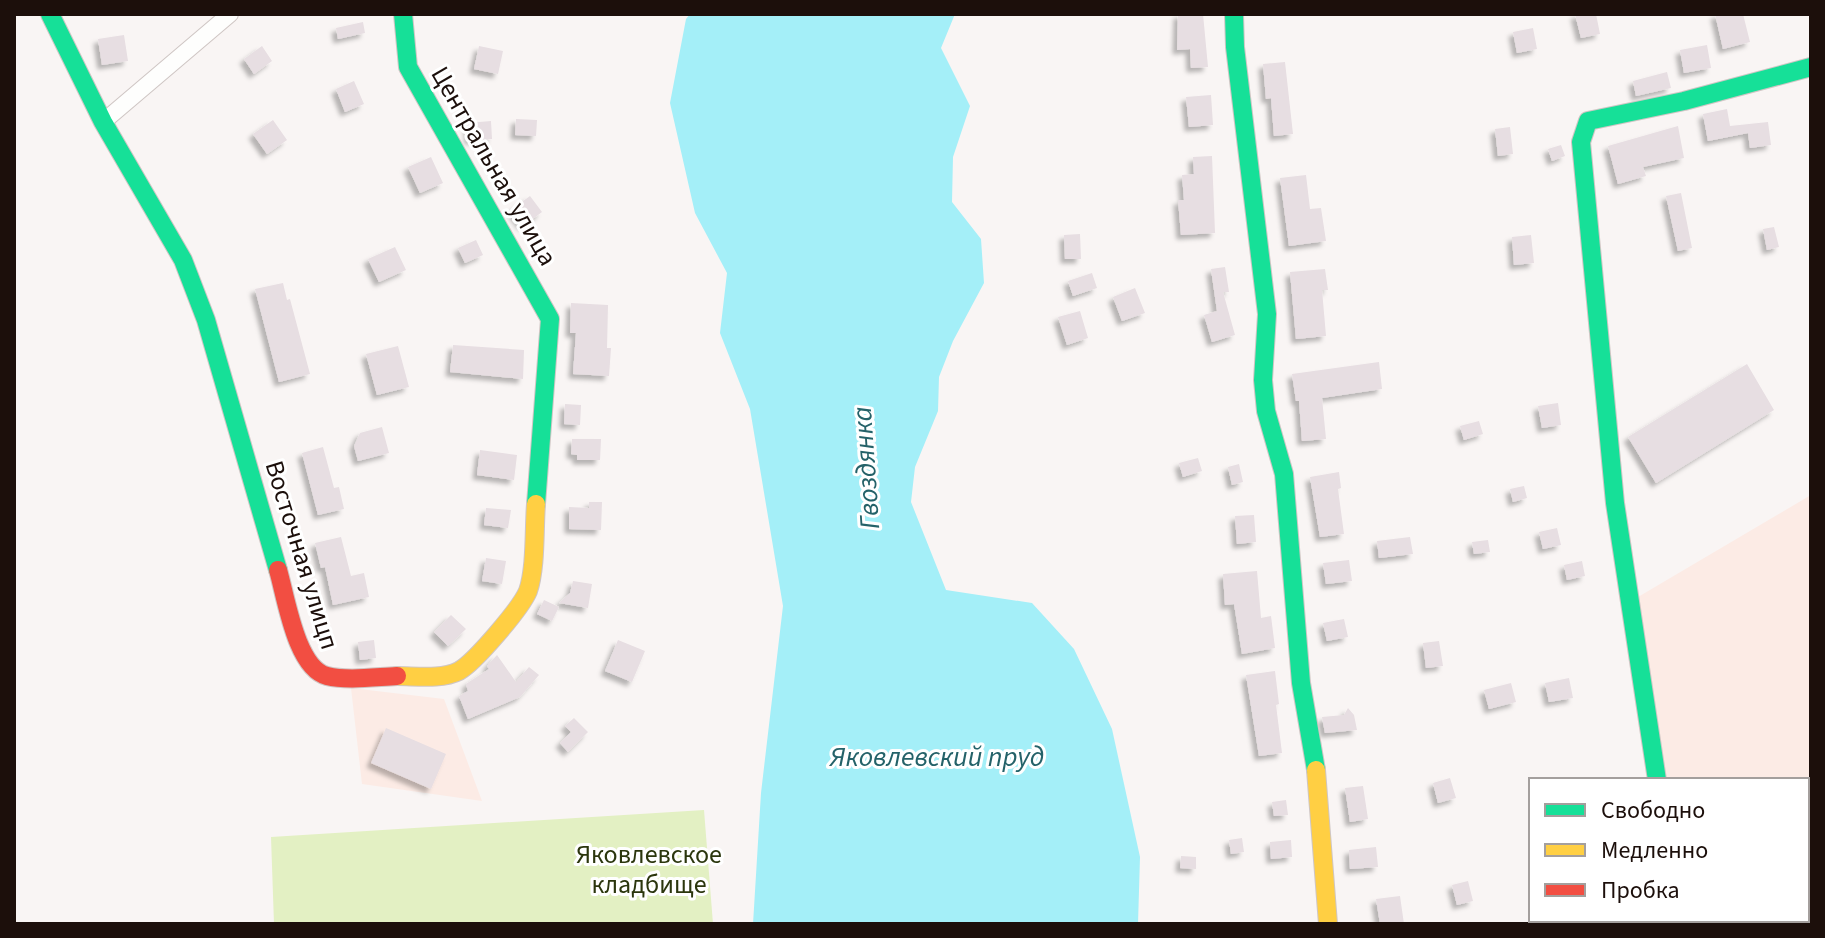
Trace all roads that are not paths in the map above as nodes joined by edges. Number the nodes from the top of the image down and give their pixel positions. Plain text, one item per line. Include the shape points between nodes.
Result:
1 (50, 14) edge
2 (230, 14) edge
3 (403, 14) edge
4 (1234, 14) edge
5 (1811, 67) edge
6 (103, 122) junction
7 (537, 296) joint
8 (1657, 778) edge
9 (1328, 924) edge

1 - 6 street
2 - 6 street
3 - 7 street, Центральная улица via 408,67
4 - 9 street via 1267,314 1266,411 1288,504 1301,683 1315,763
5 - 8 street via 1588,121 1583,130 1615,503
6 - 7 street, Восточная улицп via 183,260 206,320 302,653 318,674 442,676 459,671 523,599 531,573 550,319

